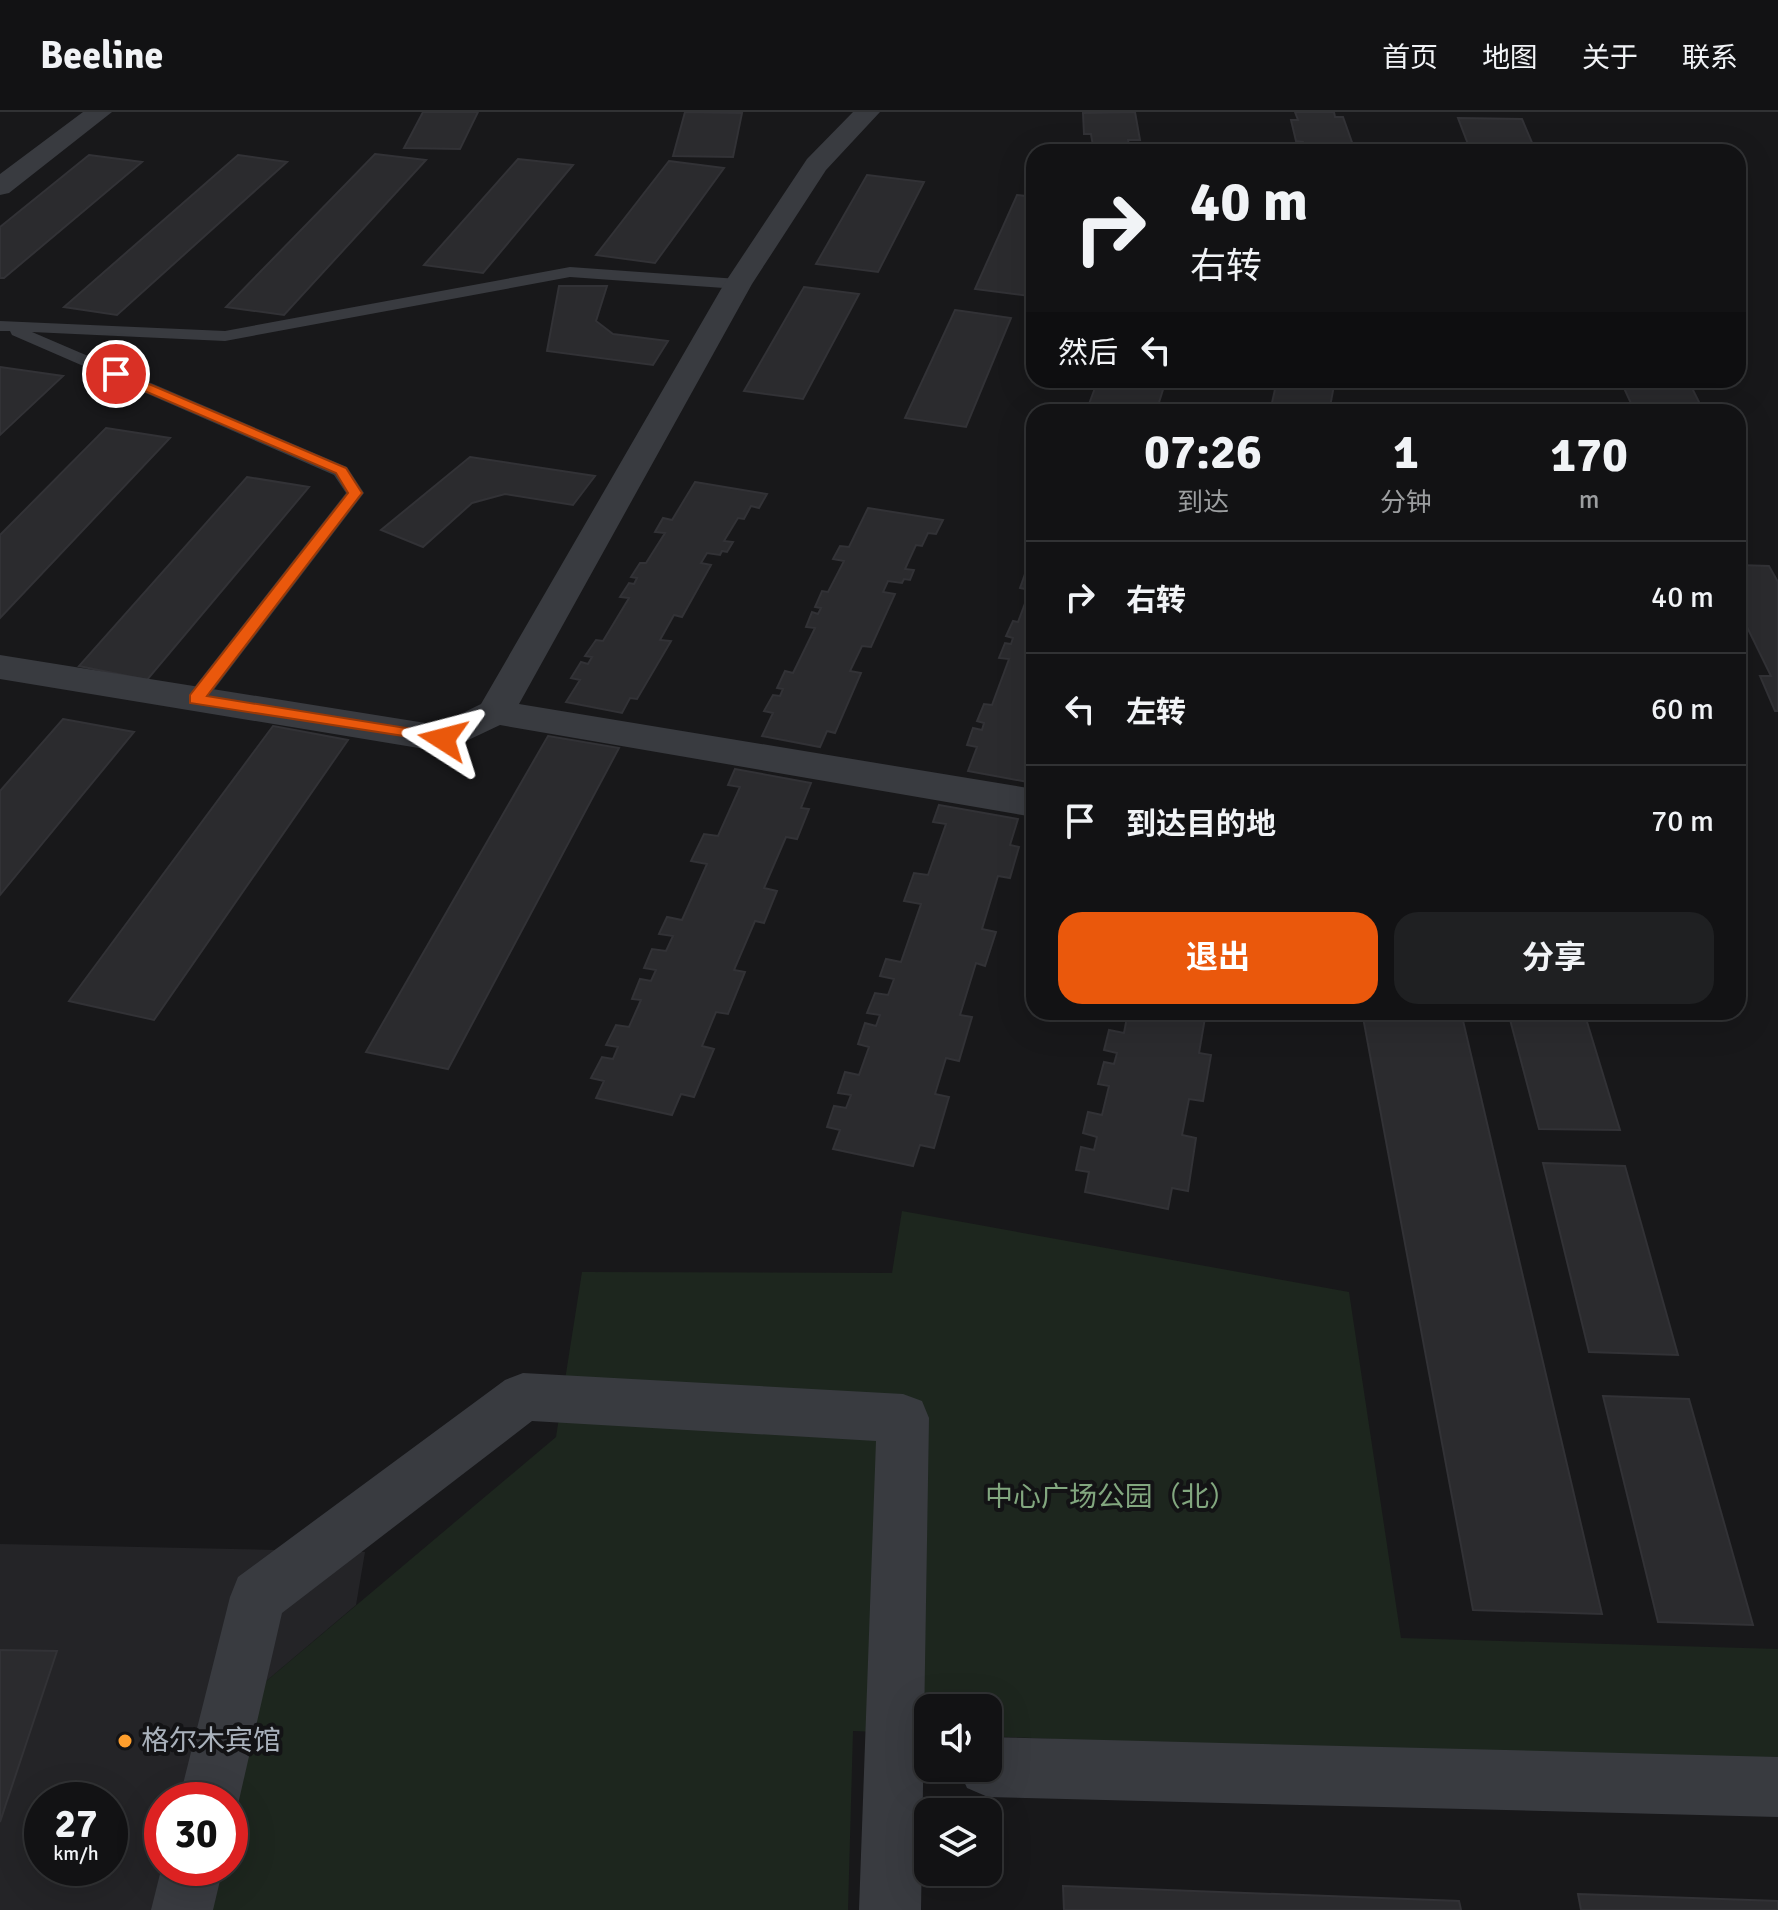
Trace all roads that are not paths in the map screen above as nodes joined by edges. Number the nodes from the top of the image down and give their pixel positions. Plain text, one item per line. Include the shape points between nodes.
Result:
1 (99, 112) edge
2 (867, 112) edge
3 (0, 187) edge
4 (738, 284) junction
5 (2, 326) edge
6 (0, 667) edge
7 (196, 699) junction
8 (495, 712) junction
9 (1026, 802) edge
10 (911, 1765) edge
11 (1002, 1767) edge
12 (213, 1782) edge
13 (1778, 1787) edge
14 (188, 1886) edge
15 (182, 1910) edge
16 (890, 1910) edge

1 - 3 street
2 - 4 street via 816,165
4 - 5 lane via 570,272 225,336
4 - 8 street
5 - 7 lane via 341,471 355,493
6 - 7 street
7 - 8 street via 443,739
8 - 9 street
10 - 12 street via 903,1418 523,1397 258,1597
10 - 16 street
11 - 13 street
14 - 15 street

